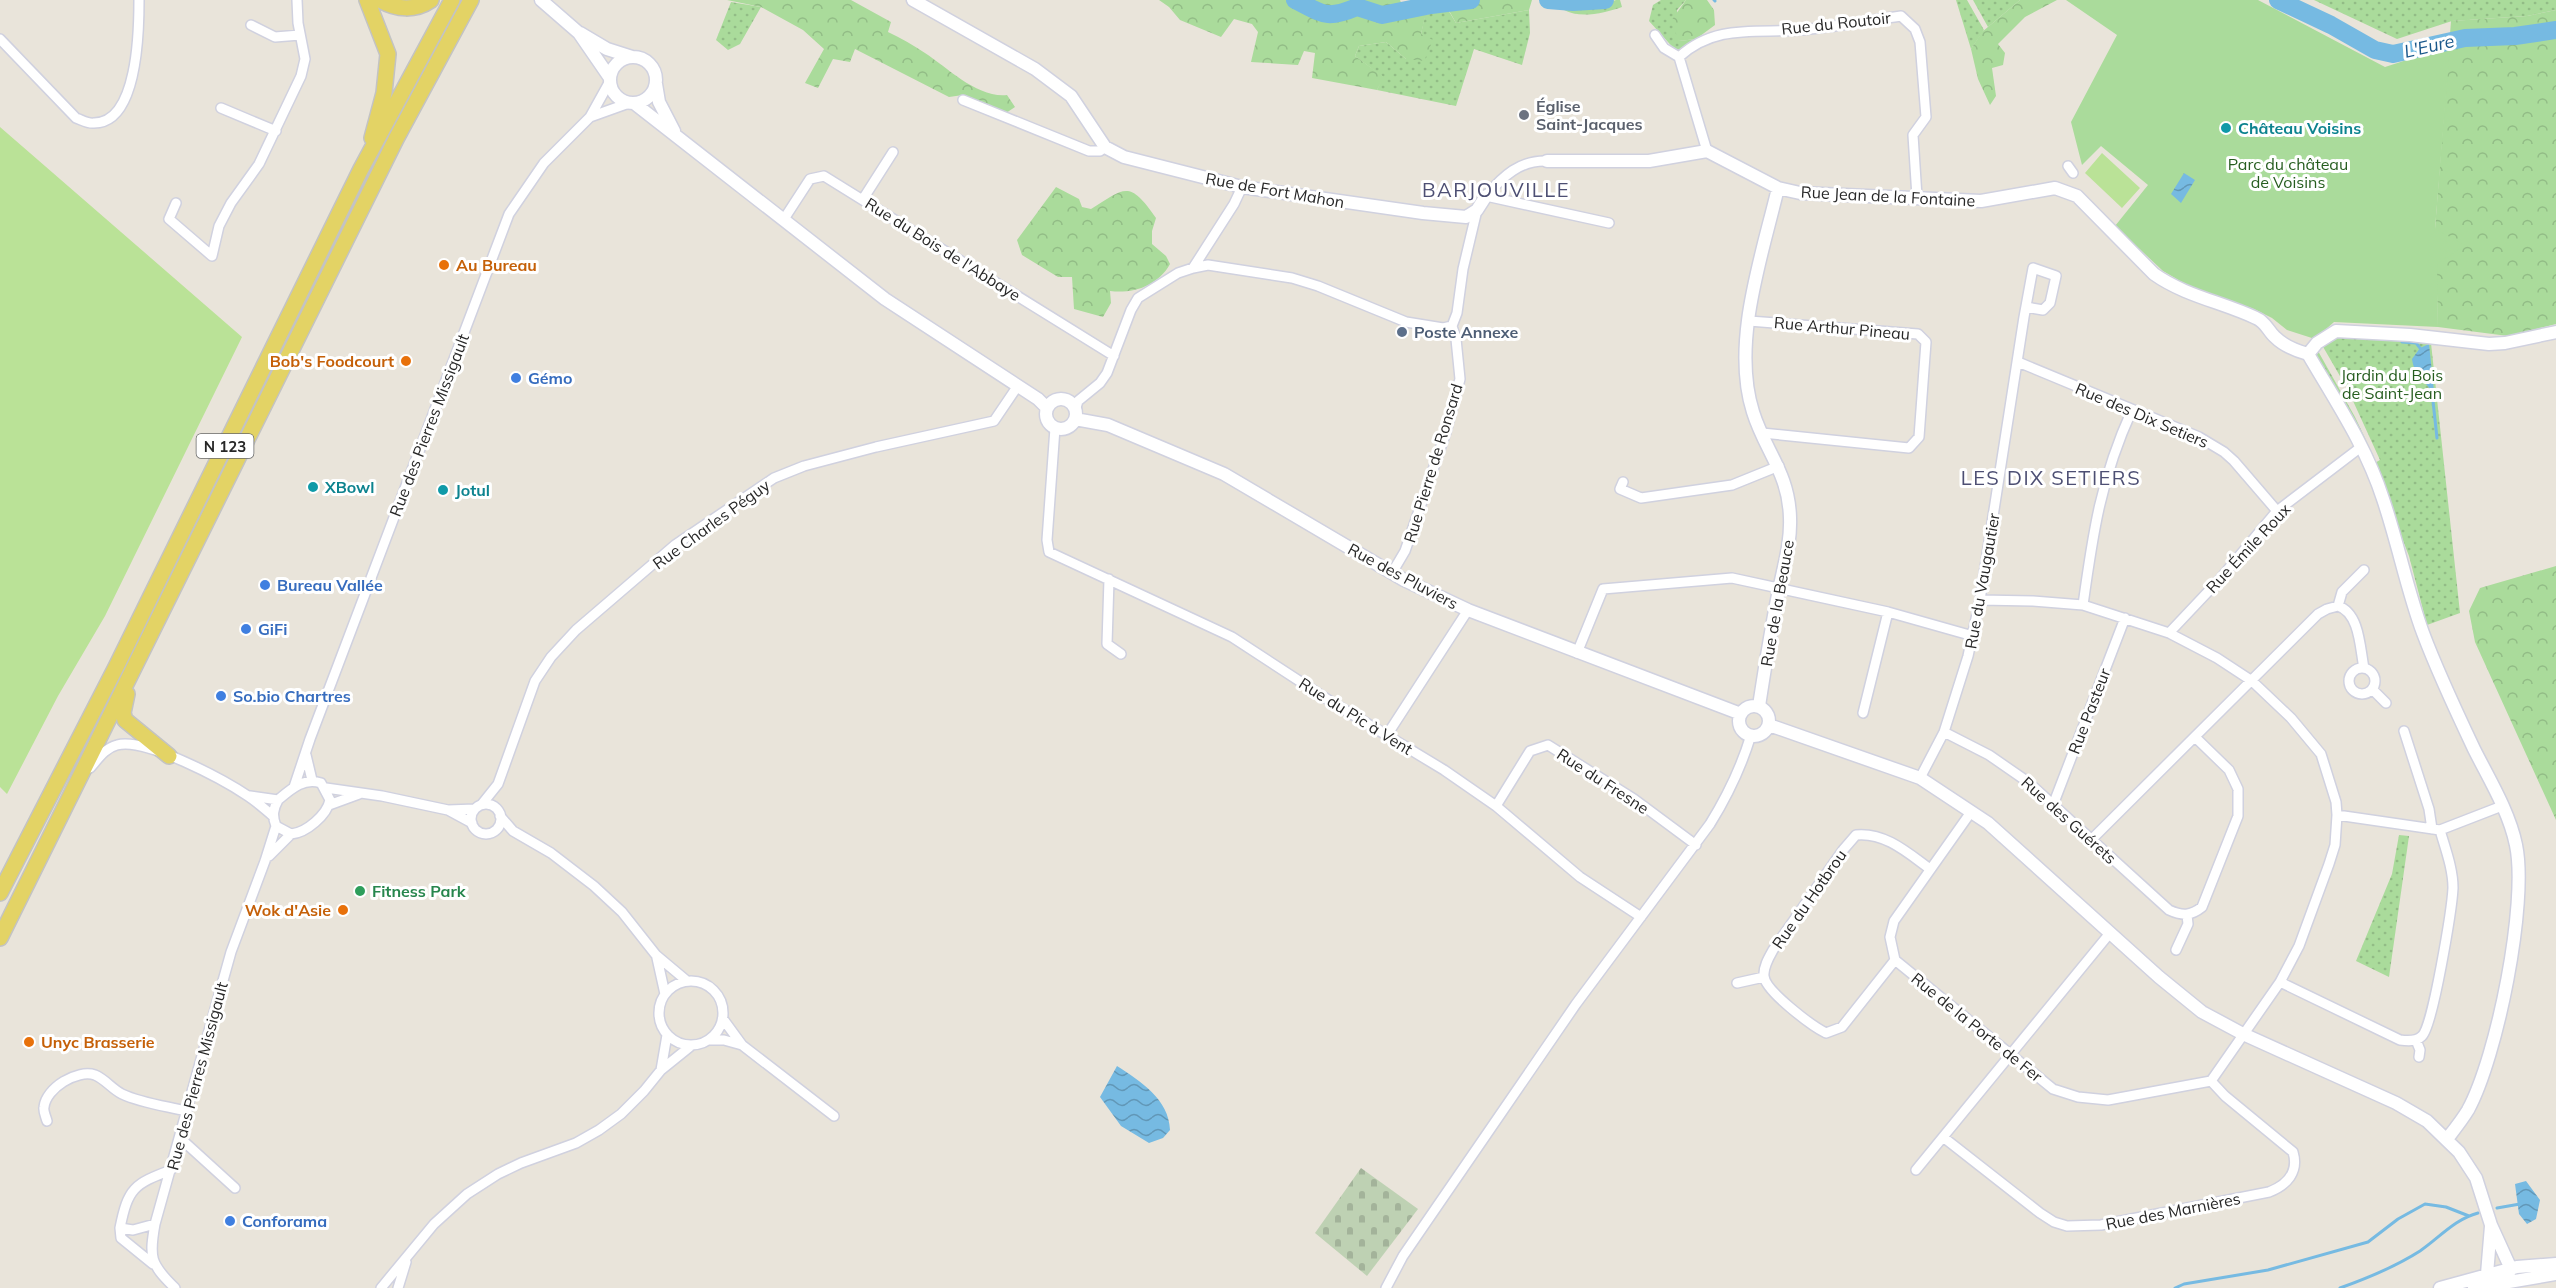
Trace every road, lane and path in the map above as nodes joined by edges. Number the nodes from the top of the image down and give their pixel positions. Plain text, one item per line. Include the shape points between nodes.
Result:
1 (139, 0) edge
2 (297, 0) edge
3 (367, 0) edge
4 (380, 0) edge
5 (431, 0) edge
6 (453, 0) edge
7 (471, 0) edge
8 (542, 0) edge
9 (913, 0) edge
10 (251, 25) dead end
11 (579, 33) junction
12 (300, 35) junction
13 (1655, 35) dead end
14 (0, 39) edge
15 (632, 57) junction
16 (1679, 57) junction
17 (610, 79) junction
18 (656, 84) junction
19 (963, 100) dead end
20 (632, 103) junction
21 (221, 108) dead end
22 (590, 117) junction
23 (276, 131) junction
24 (678, 137) junction
25 (1105, 147) junction
26 (1707, 150) junction
27 (892, 152) dead end
28 (1547, 161) joint
29 (361, 169) junction
30 (1242, 187) junction
31 (1778, 188) junction
32 (1486, 196) junction
33 (1917, 197) junction
34 (862, 199) junction
35 (176, 204) dead end
36 (1478, 210) junction
37 (784, 219) junction
38 (1609, 223) dead end
39 (1193, 268) junction
40 (2025, 307) junction
41 (1749, 321) junction
42 (1452, 326) junction
43 (2556, 332) edge
44 (2308, 354) junction
45 (1114, 356) junction
46 (2018, 363) junction
47 (1017, 387) junction
48 (1047, 408) junction
49 (2132, 410) junction
50 (1075, 415) junction
51 (1055, 428) junction
52 (1762, 433) junction
53 (2361, 447) junction
54 (1779, 466) junction
55 (1623, 482) dead end
56 (2277, 511) junction
57 (2364, 570) dead end
58 (1392, 573) junction
59 (1109, 579) junction
60 (1779, 588) junction
61 (1980, 600) junction
62 (2084, 605) junction
63 (2338, 606) junction
64 (1468, 610) junction
65 (1888, 612) junction
66 (2125, 618) junction
67 (2169, 633) junction
68 (1973, 636) junction
69 (1577, 653) junction
70 (1121, 654) dead end
71 (2364, 669) junction
72 (130, 677) junction
73 (2252, 681) junction
74 (2372, 688) junction
75 (2386, 703) dead end
76 (1759, 706) junction
77 (1863, 713) dead end
78 (1740, 714) junction
79 (1769, 725) junction
80 (2404, 731) dead end
81 (1944, 732) junction
82 (1387, 735) junction
83 (1751, 735) junction
84 (2195, 737) junction
85 (306, 755) junction
86 (169, 756) junction
87 (1920, 778) junction
88 (312, 780) junction
89 (78, 781) junction
90 (498, 784) junction
91 (294, 787) junction
92 (326, 788) junction
93 (361, 794) junction
94 (248, 796) junction
95 (278, 800) junction
96 (329, 805) junction
97 (2053, 805) junction
98 (1496, 806) junction
99 (2502, 806) junction
100 (478, 807) junction
101 (448, 810) junction
102 (1971, 812) junction
103 (499, 813) junction
104 (2337, 816) junction
105 (274, 821) junction
106 (472, 824) junction
107 (2436, 829) junction
108 (513, 831) junction
109 (492, 832) junction
110 (291, 834) junction
111 (2091, 840) junction
112 (1696, 845) junction
113 (265, 861) junction
114 (1930, 869) junction
115 (0, 893) edge
116 (2187, 915) junction
117 (1641, 917) junction
118 (2110, 933) junction
119 (0, 938) edge
120 (2176, 950) dead end
121 (656, 956) junction
122 (1895, 960) junction
123 (1764, 977) junction
124 (687, 981) junction
125 (2280, 982) junction
126 (1737, 983) dead end
127 (665, 994) junction
128 (723, 1019) junction
129 (2243, 1034) junction
130 (667, 1035) junction
131 (709, 1040) junction
132 (2416, 1040) junction
133 (692, 1045) junction
134 (742, 1045) junction
135 (2009, 1055) junction
136 (2419, 1057) dead end
137 (661, 1070) junction
138 (2211, 1081) junction
139 (186, 1111) junction
140 (834, 1116) dead end
141 (47, 1121) dead end
142 (1943, 1137) junction
143 (180, 1138) junction
144 (2448, 1139) junction
145 (171, 1170) junction
146 (1916, 1170) dead end
147 (235, 1188) dead end
148 (2490, 1222) junction
149 (155, 1224) junction
150 (120, 1228) junction
151 (409, 1255) junction
152 (154, 1264) junction
153 (2556, 1264) edge
154 (2511, 1269) junction
155 (2556, 1274) edge
156 (2495, 1280) junction
157 (175, 1288) edge
158 (381, 1288) edge
159 (398, 1288) edge
160 (1386, 1288) edge
161 (2440, 1288) edge
162 (2474, 1288) edge

1 - 14 street via 134,69 124,100 113,117 103,122 92,124 76,118
2 - 12 street
3 - 29 main road via 388,54 384,93
4 - 5 main road via 399,8 422,6
6 - 29 main road, N 123
7 - 72 main road, N 123 via 396,139
8 - 11 street
9 - 25 street via 1025,63 1071,96
10 - 12 street via 275,37
11 - 15 street via 607,49
11 - 17 street
12 - 23 street via 305,59 301,76
13 - 16 street via 1664,48
15 - 17 street via 615,65
15 - 18 street via 650,63
16 - 26 street
16 - 33 street, Rue du Routoir via 1689,47 1728,33 1807,30 1901,16 1915,29 1920,42 1926,117 1912,135
17 - 20 street via 614,94
17 - 22 street, Rue des Pierres Missigault
18 - 20 street via 648,98
18 - 24 street via 659,102
19 - 25 street via 1089,151
20 - 22 street, Rue des Pierres Missigault
20 - 24 street
21 - 23 street
22 - 85 street, Rue des Pierres Missigault via 544,163 509,214
23 - 35 street via 219,226 212,256 169,219
24 - 37 street
25 - 30 street, Rue de Fort Mahon via 1124,157
26 - 28 street via 1649,161
26 - 31 street, Rue Jean de la Fontaine
27 - 34 street
28 - 32 street via 1522,164 1501,178
29 - 115 main road, N 123
30 - 36 street, Rue de Fort Mahon via 1423,213 1466,217
30 - 39 street
31 - 33 street, Rue Jean de la Fontaine via 1800,193
31 - 41 street, Rue de la Beauce
32 - 36 street
32 - 38 street
33 - 44 street, Rue Jean de la Fontaine via 1981,201 2054,188 2077,196 2154,274 2184,291 2258,318 2276,338
34 - 37 street, Rue du Bois de l'Abbaye via 819,176 810,179
34 - 45 street, Rue du Bois de l'Abbaye
36 - 42 street, Rue Pierre de Ronsard
37 - 47 street via 885,299
39 - 42 street via 1208,266 1292,278 1406,322
39 - 45 street via 1138,298
40 - 40 street, Rue du Vaugautier via 2043,310 2050,303 2056,276 2033,268
40 - 46 street, Rue du Vaugautier
41 - 52 street, Rue de la Beauce via 1745,372 1753,413
41 - 52 street, Rue Arthur Pineau via 1918,334 1926,342 1919,436 1909,448
42 - 58 street, Rue Pierre de Ronsard via 1460,379 1405,551
43 - 44 street via 2489,344 2336,331
44 - 53 street
45 - 50 street via 1100,383 1078,401
46 - 49 street, Rue des Dix Setiers
46 - 61 street, Rue du Vaugautier
47 - 48 street
47 - 90 street, Rue Charles Péguy via 994,421 804,466 774,478 675,545 576,630 551,657 535,681
48 - 50 street via 1062,399 1071,403
48 - 51 street via 1046,418
49 - 56 street, Rue des Dix Setiers via 2199,437 2224,452
49 - 62 street via 2106,474 2096,515
50 - 51 street via 1069,427
50 - 58 street, Rue des Pluviers via 1224,474
51 - 59 street, Rue du Pic à Vent via 1049,552
52 - 54 street, Rue de la Beauce
53 - 56 street, Rue Émile Roux
53 - 99 street via 2383,497 2419,622 2435,663
54 - 55 street via 1732,485 1641,498 1620,489
54 - 60 street, Rue de la Beauce via 1789,495 1790,519 1788,554
56 - 67 street, Rue Émile Roux
57 - 63 street via 2342,592
58 - 64 street, Rue des Pluviers
59 - 70 street via 1107,644
59 - 82 street, Rue du Pic à Vent via 1232,637
60 - 65 street
60 - 69 street via 1732,578 1603,589
60 - 76 street, Rue de la Beauce
61 - 62 street
61 - 68 street, Rue du Vaugautier
62 - 66 street
63 - 71 street via 2350,613
63 - 73 street via 2318,614
64 - 69 street, Rue des Pluviers
64 - 82 street
65 - 68 street
65 - 77 street
66 - 67 street
66 - 97 street, Rue Pasteur
67 - 73 street
68 - 81 street, Rue du Vaugautier
69 - 78 street, Rue des Pluviers
71 - 74 street via 2374,678
71 - 74 street via 2350,675 2350,687 2360,694
72 - 86 main road via 125,720
72 - 89 main road, N 123
73 - 84 street
73 - 104 street via 2321,753
74 - 75 street
76 - 78 street via 1747,707
76 - 79 street via 1768,715
78 - 83 street via 1741,729
79 - 83 street via 1763,733
79 - 87 street
80 - 107 street
81 - 87 street, Rue du Vaugautier
81 - 97 street, Rue des Guérets via 2010,768
82 - 98 street, Rue du Pic à Vent
83 - 112 street via 1728,795
84 - 111 street
84 - 116 street via 2229,770 2238,789 2238,816 2202,907
85 - 88 street
85 - 91 street, Rue des Pierres Missigault
86 - 89 street via 138,744 118,744
86 - 94 street via 192,764
87 - 102 street
88 - 91 street
88 - 92 street
89 - 119 main road, N 123
90 - 100 street, Rue Charles Péguy
90 - 103 street, Rue Charles Péguy
91 - 95 street
92 - 93 street
92 - 96 street
93 - 96 street
93 - 101 street
94 - 95 street
94 - 105 street
95 - 105 street
96 - 110 street via 306,829
97 - 111 street, Rue des Guérets
98 - 112 street, Rue du Fresne via 1530,751 1548,745 1634,799
98 - 117 street, Rue du Pic à Vent via 1580,877
99 - 107 street
99 - 144 street via 2516,845 2518,880 2503,1003 2475,1094
100 - 101 street
100 - 103 street via 489,804
100 - 106 street via 471,816
101 - 106 street
102 - 114 street, Rue de la Porte de Fer
102 - 118 street
103 - 108 street
103 - 109 street via 498,827
104 - 107 street
104 - 125 street via 2330,864 2299,946
105 - 110 street
105 - 113 street, Rue des Pierres Missigault
106 - 109 street via 481,832
107 - 132 street via 2450,864 2453,886 2430,1019
108 - 109 street
108 - 121 street via 551,853 594,886 622,912
110 - 113 street, Rue des Pierres Missigault
111 - 116 street, Rue des Guérets via 2169,910
112 - 117 street
113 - 139 street, Rue des Pierres Missigault via 231,952
114 - 122 street, Rue de la Porte de Fer via 1894,921 1890,937
114 - 123 street, Rue du Hotbrou via 1894,843 1870,834 1856,835 1773,950
116 - 120 street via 2188,924
117 - 160 street via 1576,1004 1403,1256
118 - 129 street via 2202,1012
118 - 135 street
121 - 124 street
121 - 127 street
122 - 123 street via 1842,1027 1826,1034 1770,989
122 - 135 street, Rue de la Porte de Fer
123 - 126 street
124 - 127 street
124 - 128 street via 704,983 716,993
125 - 129 street
125 - 132 street via 2400,1040
127 - 130 street via 658,1010
128 - 131 street
128 - 134 street
129 - 138 street
129 - 144 street via 2396,1103
130 - 133 street
130 - 137 street
131 - 133 street
131 - 134 street
132 - 136 street
133 - 137 street
134 - 140 street
135 - 138 street, Rue de la Porte de Fer via 2053,1089 2078,1097 2108,1100
135 - 142 street
137 - 151 street via 629,1107 599,1130 498,1174 467,1194 441,1216
138 - 142 street, Rue des Marnières via 2293,1152 2291,1177 2281,1187 2102,1225 2067,1226 2040,1213
139 - 141 street via 125,1095 94,1075 84,1074 64,1081 47,1099 43,1108
139 - 143 street, Rue des Pierres Missigault
142 - 146 street
143 - 145 street, Rue des Pierres Missigault
143 - 147 street
144 - 148 street via 2476,1178
145 - 149 street, Rue des Pierres Missigault
145 - 150 street via 134,1188
148 - 154 street
148 - 156 street
149 - 150 street via 133,1230
149 - 152 street, Rue des Pierres Missigault via 150,1250
150 - 152 street via 121,1238
151 - 158 street
151 - 159 street
152 - 157 street
153 - 154 street
154 - 156 street
154 - 156 street
155 - 156 street
156 - 161 street
156 - 162 street

